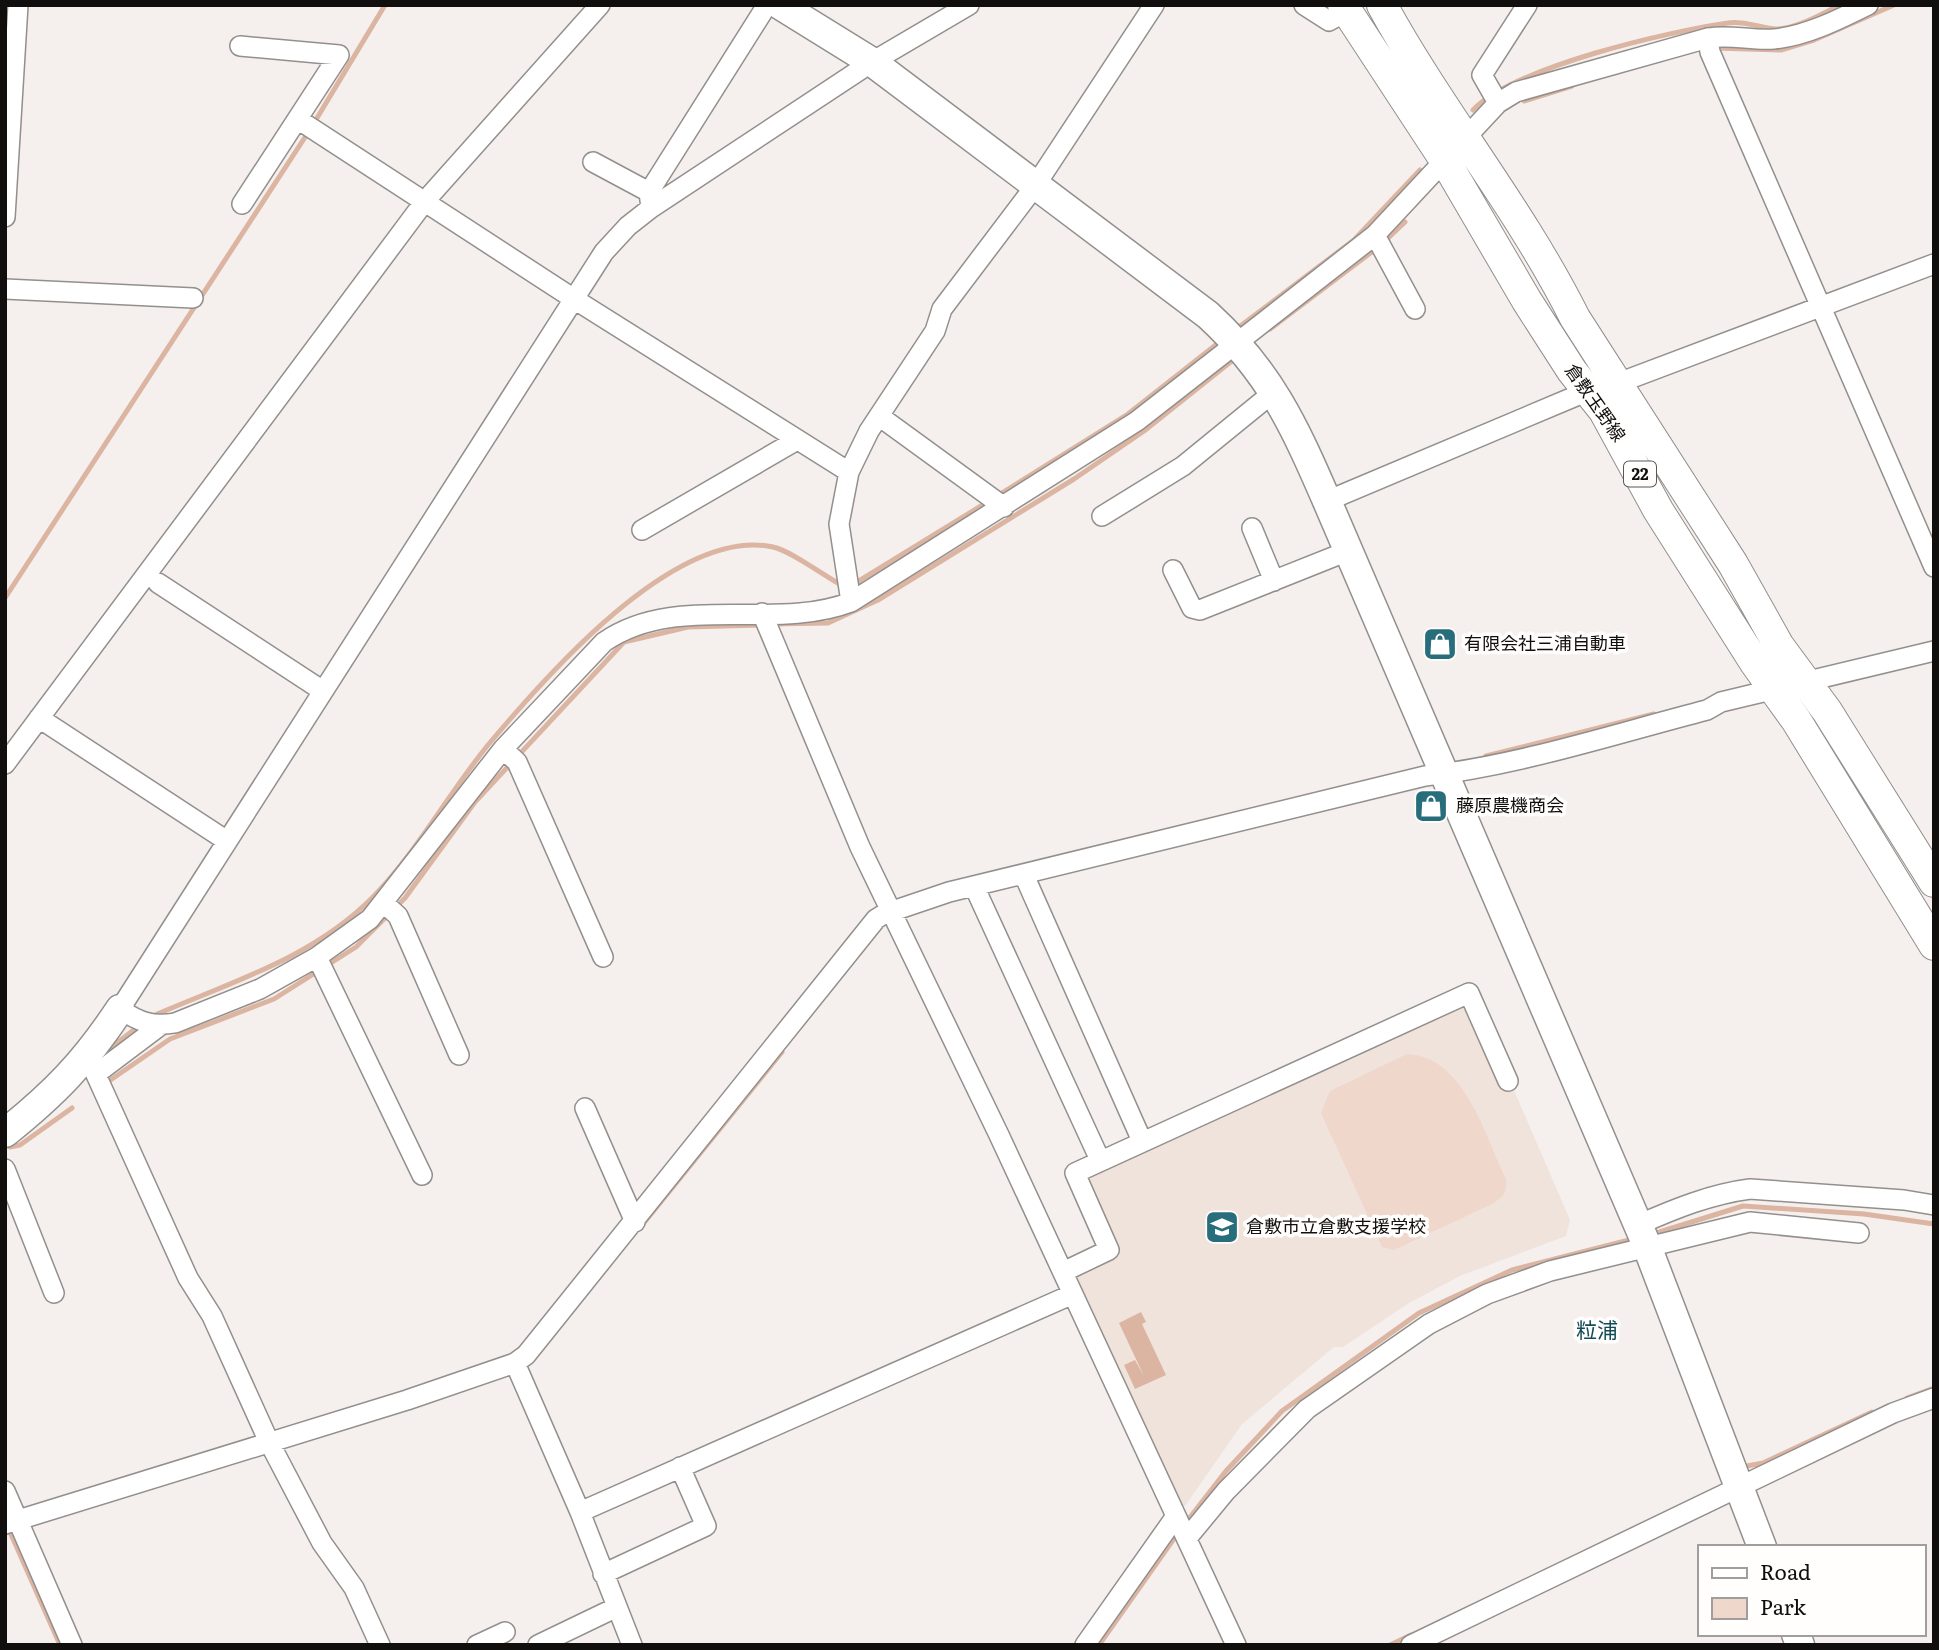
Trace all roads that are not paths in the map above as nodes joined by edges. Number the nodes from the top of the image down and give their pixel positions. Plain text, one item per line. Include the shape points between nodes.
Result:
1 (18, 5) edge
2 (600, 5) edge
3 (767, 5) edge
4 (780, 5) edge
5 (969, 5) edge
6 (1153, 5) edge
7 (1304, 5) edge
8 (1382, 5) edge
9 (1527, 5) edge
10 (1868, 5) edge
11 (1345, 8) edge
12 (1709, 45) junction
13 (240, 46) dead end
14 (872, 62) junction
15 (1494, 96) junction
16 (299, 120) junction
17 (1465, 138) junction
18 (1444, 159) junction
19 (593, 162) dead end
20 (1035, 186) junction
21 (650, 200) junction
22 (242, 204) dead end
23 (429, 204) junction
24 (5, 217) edge
25 (1379, 243) junction
26 (1934, 264) edge
27 (5, 289) edge
28 (193, 298) dead end
29 (574, 299) junction
30 (1821, 306) junction
31 (1415, 309) dead end
32 (1231, 336) junction
33 (1618, 383) junction
34 (1275, 391) junction
35 (1589, 392) junction
36 (879, 416) junction
37 (797, 440) junction
38 (849, 472) junction
39 (1327, 501) junction
40 (997, 502) junction
41 (1102, 516) dead end
42 (1252, 528) dead end
43 (642, 530) dead end
44 (1348, 551) junction
45 (1934, 566) edge
46 (1173, 570) dead end
47 (1273, 581) junction
48 (158, 583) dead end
49 (849, 590) junction
50 (764, 621) junction
51 (1934, 651) edge
52 (1806, 681) junction
53 (1774, 689) junction
54 (323, 691) junction
55 (43, 721) junction
56 (510, 755) junction
57 (5, 764) edge
58 (1445, 774) junction
59 (227, 841) junction
60 (1024, 875) junction
61 (1934, 882) edge
62 (974, 886) junction
63 (391, 910) junction
64 (891, 912) junction
65 (1934, 945) edge
66 (603, 957) dead end
67 (321, 966) junction
68 (120, 1009) junction
69 (161, 1025) junction
70 (459, 1055) dead end
71 (92, 1065) junction
72 (1508, 1081) dead end
73 (585, 1108) dead end
74 (5, 1133) edge
75 (1142, 1141) junction
76 (1100, 1160) junction
77 (5, 1169) edge
78 (422, 1175) dead end
79 (1934, 1205) edge
80 (635, 1222) junction
81 (1859, 1233) dead end
82 (1643, 1236) junction
83 (1063, 1272) junction
84 (54, 1293) dead end
85 (1073, 1294) junction
86 (517, 1367) junction
87 (1934, 1398) edge
88 (269, 1442) junction
89 (680, 1467) junction
90 (1739, 1488) junction
91 (5, 1491) edge
92 (580, 1512) junction
93 (16, 1525) edge
94 (1182, 1526) junction
95 (1761, 1545) edge
96 (603, 1574) junction
97 (617, 1607) junction
98 (505, 1632) dead end
99 (72, 1645) edge
100 (380, 1645) edge
101 (477, 1645) edge
102 (538, 1645) edge
103 (632, 1645) edge
104 (1085, 1645) edge
105 (1236, 1645) edge
106 (1411, 1645) edge

1 - 24 street
2 - 23 street
3 - 21 street
4 - 14 street
5 - 14 street
6 - 20 street
7 - 11 street via 1329,21
8 - 17 main road, 倉敷玉野線 / 22
9 - 15 street via 1483,69
10 - 12 street via 1794,36 1727,35
11 - 18 main road, 倉敷玉野線 / 22
12 - 15 street
12 - 30 street
13 - 16 street via 339,55
14 - 20 street
14 - 21 street
15 - 17 street
16 - 22 street
16 - 23 street
17 - 18 street
17 - 33 main road, 倉敷玉野線 / 22
18 - 25 street
18 - 35 main road, 倉敷玉野線 / 22 via 1527,301
19 - 21 street
20 - 32 street
20 - 36 street via 942,309 935,331
21 - 29 street via 604,252
23 - 29 street
23 - 55 street
25 - 31 street
25 - 32 street
26 - 30 street
27 - 28 street
29 - 37 street
29 - 54 street
30 - 33 street
30 - 45 street
32 - 34 street
32 - 40 street via 1137,421
33 - 35 street
33 - 52 main road, 倉敷玉野線 / 22
34 - 39 street
34 - 41 street via 1183,467
35 - 39 street
35 - 53 main road, 倉敷玉野線 / 22 via 1658,510
36 - 38 street
36 - 40 street
37 - 38 street
37 - 43 street
38 - 49 street via 839,524
39 - 44 street
40 - 49 street
42 - 47 street
44 - 47 street
44 - 58 street
46 - 47 street via 1192,608 1200,610
48 - 54 street
49 - 50 street via 826,611
50 - 56 street via 657,620 616,634 604,642
50 - 64 street
51 - 52 street
52 - 53 street
52 - 61 main road, 倉敷玉野線 / 22
53 - 58 street
53 - 65 main road, 倉敷玉野線 / 22
54 - 59 street
55 - 57 street
55 - 59 street
56 - 63 street
56 - 66 street
58 - 60 street
58 - 82 street
59 - 68 street
60 - 62 street
60 - 75 street
62 - 64 street
62 - 76 street
63 - 67 street via 370,919
63 - 70 street
64 - 80 street via 876,919
64 - 83 street
67 - 69 street
67 - 78 street
68 - 69 street via 140,1023
68 - 71 street
69 - 71 street
71 - 74 street
71 - 88 street via 188,1278 212,1316
72 - 75 street via 1469,993
73 - 80 street
75 - 76 street
76 - 83 street via 1075,1173 1108,1250
77 - 84 street
79 - 82 street via 1751,1189 1676,1208
80 - 86 street
81 - 82 street via 1750,1222
82 - 90 street
82 - 94 street via 1517,1282 1429,1324 1290,1424 1226,1491
83 - 85 street
85 - 89 street
85 - 94 street
86 - 88 street
86 - 92 street
87 - 90 street via 1893,1413
88 - 93 street
88 - 100 street via 322,1543 355,1588
89 - 92 street
89 - 96 street via 706,1526
90 - 95 street
90 - 106 street
91 - 93 street
92 - 96 street
93 - 99 street
94 - 104 street
94 - 105 street
96 - 97 street
97 - 102 street
97 - 103 street
98 - 101 street

